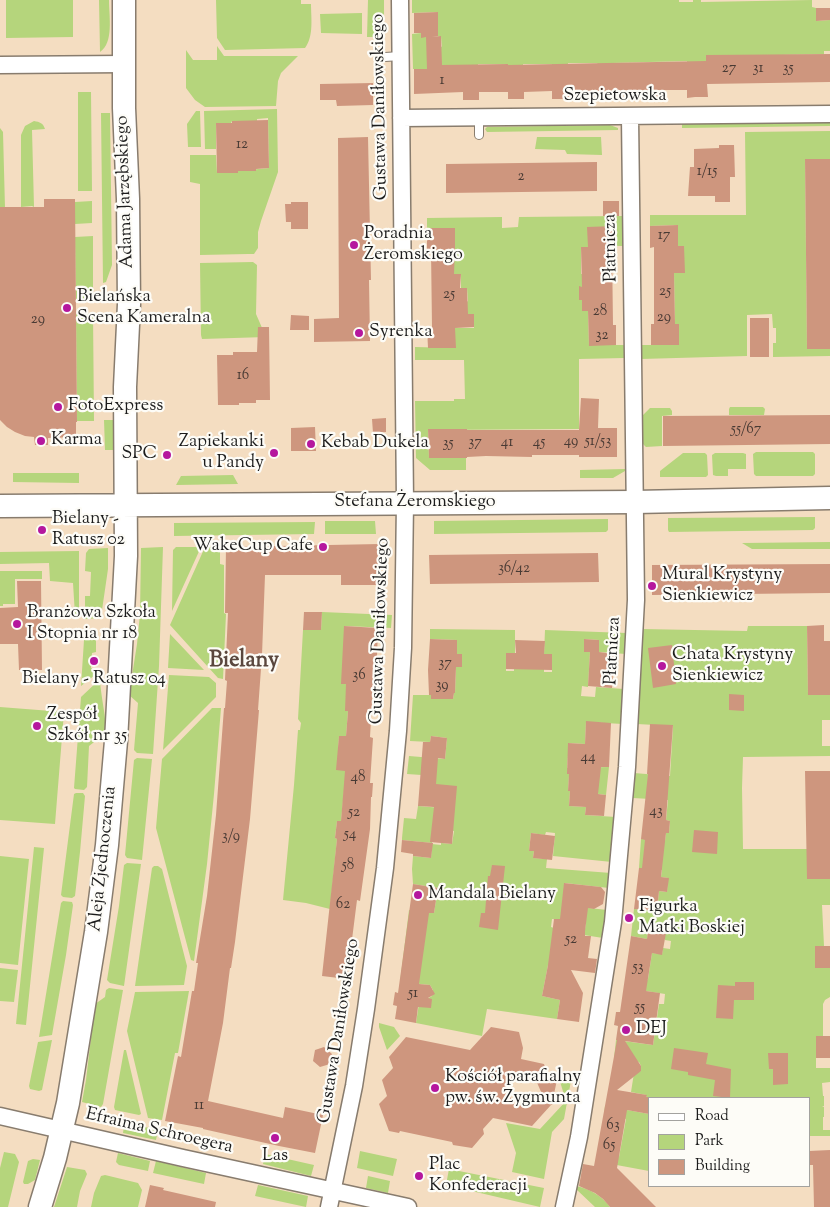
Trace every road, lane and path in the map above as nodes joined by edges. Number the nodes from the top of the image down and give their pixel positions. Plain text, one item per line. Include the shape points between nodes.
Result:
1 (124, 0) edge
2 (400, 0) edge
3 (124, 64) junction
4 (0, 65) edge
5 (830, 114) edge
6 (630, 117) junction
7 (401, 118) junction
8 (479, 118) junction
9 (479, 136) dead end
10 (830, 498) edge
11 (405, 502) junction
12 (635, 502) junction
13 (126, 504) junction
14 (0, 506) edge
15 (0, 1116) edge
16 (62, 1130) junction
17 (333, 1191) junction
18 (40, 1207) edge
19 (329, 1207) edge
20 (408, 1207) edge
21 (564, 1207) edge

1 - 3 street, Adama Jarzębskiego
2 - 7 street, Gustawa Daniłowskiego via 393,57
3 - 4 street
3 - 13 street, Adama Jarzębskiego via 129,304 125,387
5 - 6 street, Szepietowska
6 - 8 street, Szepietowska
6 - 12 street, Płatnicza
7 - 8 street, Szepietowska
7 - 11 street, Gustawa Daniłowskiego
8 - 9 lane
10 - 12 street, Stefana Żeromskiego
11 - 12 street, Stefana Żeromskiego
11 - 13 street, Stefana Żeromskiego
11 - 17 street, Gustawa Daniłowskiego via 403,648 386,868 354,1086
12 - 21 street, Płatnicza via 636,612 613,922 579,1137
13 - 14 street, Stefana Żeromskiego
13 - 16 street, Aleja Zjednoczenia via 116,741 107,846 96,932
15 - 16 street, Efraima Schroegera
16 - 17 street, Efraima Schroegera
16 - 18 street, Aleja Zjednoczenia
17 - 19 street
17 - 20 street

